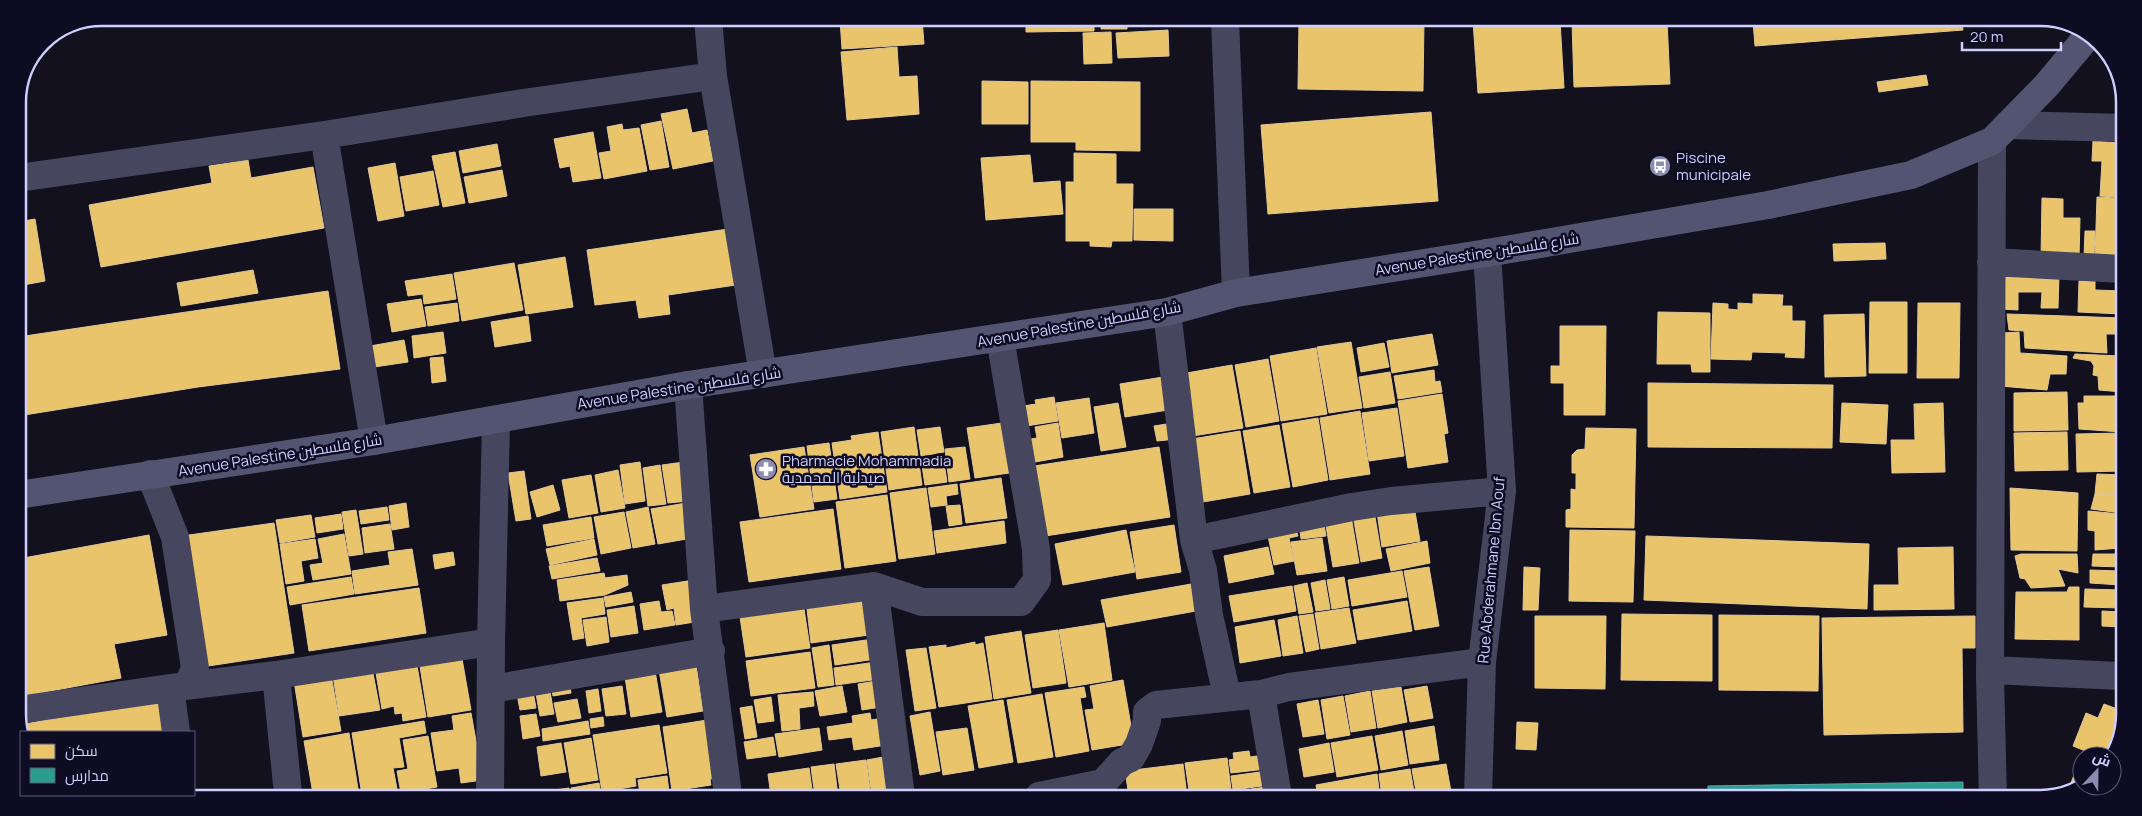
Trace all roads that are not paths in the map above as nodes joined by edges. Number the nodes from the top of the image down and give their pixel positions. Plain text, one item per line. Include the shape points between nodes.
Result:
1 (709, 26) edge
2 (1225, 26) edge
3 (2084, 41) edge
4 (713, 76) junction
5 (2116, 128) edge
6 (2000, 133) junction
7 (324, 135) junction
8 (26, 177) edge
9 (1487, 254) junction
10 (1991, 262) junction
11 (2116, 269) edge
12 (1236, 293) junction
13 (1167, 312) junction
14 (1000, 338) junction
15 (763, 374) junction
16 (688, 384) junction
17 (496, 420) junction
18 (374, 441) junction
19 (150, 474) junction
20 (1502, 491) junction
21 (26, 494) edge
22 (1194, 540) junction
23 (874, 586) junction
24 (704, 609) junction
25 (491, 642) junction
26 (711, 651) junction
27 (1482, 662) junction
28 (1990, 670) junction
29 (276, 675) junction
30 (2116, 676) edge
31 (179, 686) junction
32 (492, 689) junction
33 (1261, 694) junction
34 (1227, 696) junction
35 (26, 709) edge
36 (176, 731) edge
37 (288, 790) edge
38 (490, 790) edge
39 (727, 790) edge
40 (900, 790) edge
41 (1104, 790) edge
42 (1277, 790) edge
43 (1478, 790) edge
44 (1993, 790) edge

1 - 4 street
2 - 12 street
3 - 6 street, Avenue Palestine شارع فلسطين
4 - 7 street
4 - 15 street
5 - 6 street
6 - 9 street, Avenue Palestine شارع فلسطين via 1911,175 1768,205
6 - 10 street
7 - 8 street
7 - 18 street
9 - 12 street, Avenue Palestine شارع فلسطين
9 - 20 street, Rue Abderahmane Ibn Aouf
10 - 11 street
10 - 28 street
12 - 13 street, Avenue Palestine شارع فلسطين
13 - 14 street, Avenue Palestine شارع فلسطين
13 - 22 street
14 - 15 street, Avenue Palestine شارع فلسطين
14 - 23 street via 1036,549 1037,580 1021,602 922,602
15 - 16 street, Avenue Palestine شارع فلسطين
16 - 17 street, Avenue Palestine شارع فلسطين
16 - 24 street
17 - 18 street, Avenue Palestine شارع فلسطين
17 - 25 street
18 - 19 street, Avenue Palestine شارع فلسطين
19 - 21 street, Avenue Palestine شارع فلسطين
19 - 31 street via 175,538 195,668
20 - 22 street via 1372,504
20 - 27 street, Rue Abderahmane Ibn Aouf
22 - 34 street
23 - 24 street
23 - 40 street
24 - 26 street
25 - 29 street
25 - 32 street
26 - 32 street
26 - 39 street
27 - 33 street
27 - 43 street, Rue Abderahmane Ibn Aouf
28 - 30 street
28 - 44 street
29 - 31 street
29 - 37 street
31 - 35 street
31 - 36 street
32 - 38 street
33 - 34 street
33 - 42 street
34 - 41 street via 1156,705 1147,712 1147,721 1131,758 1122,762

